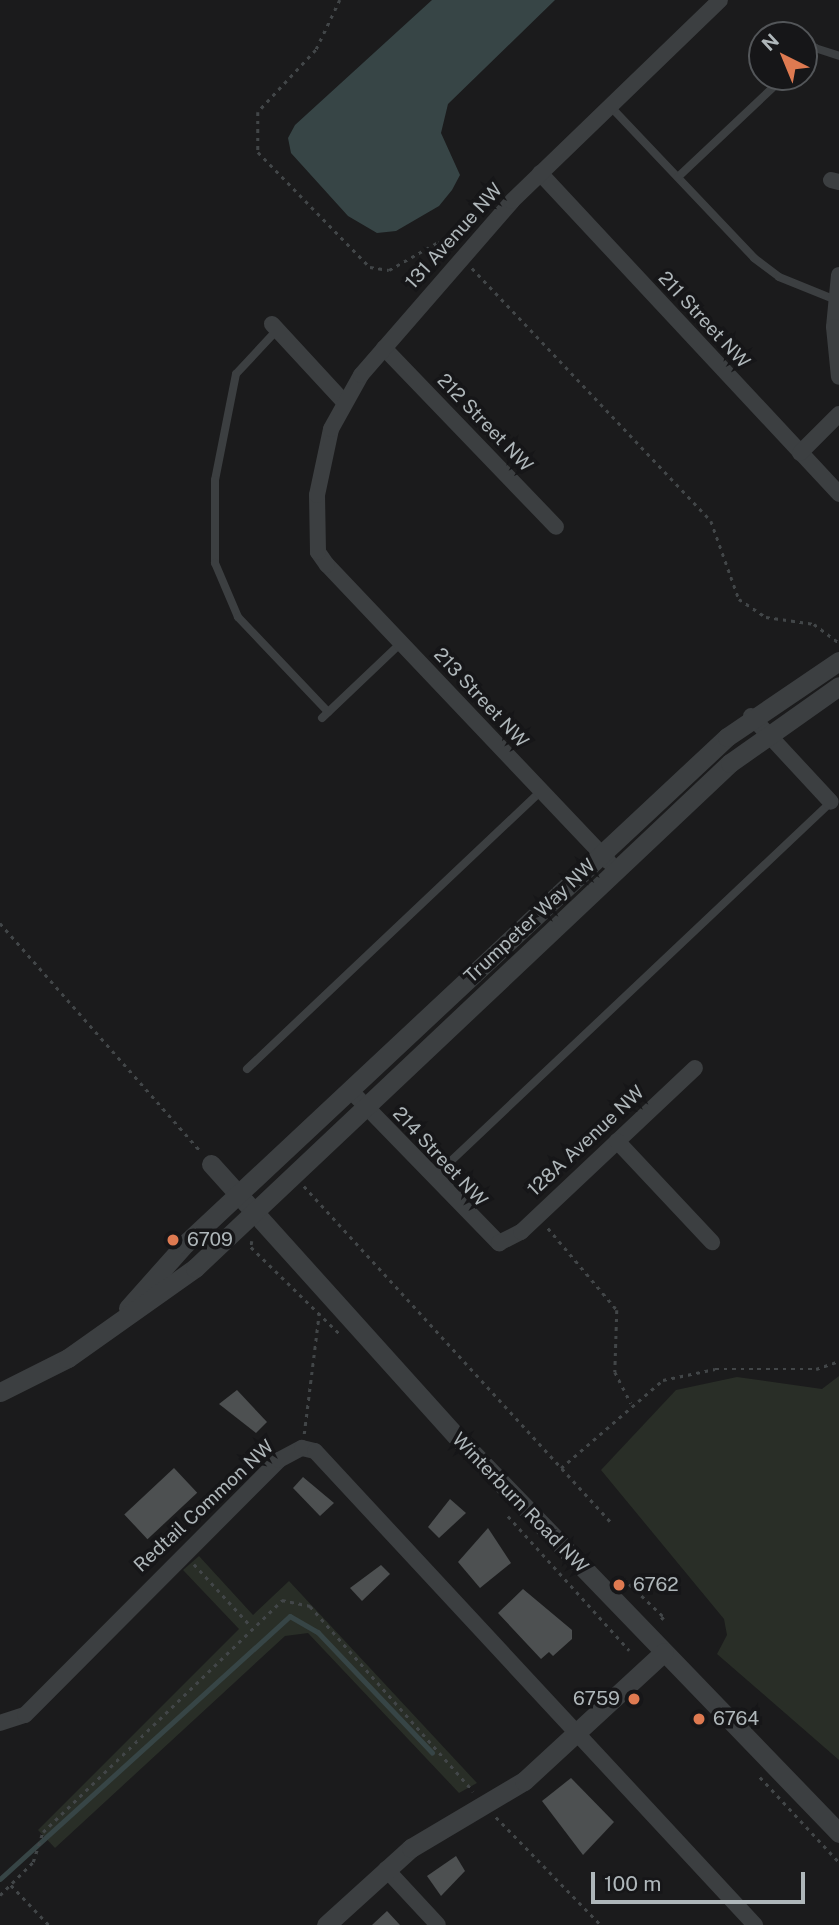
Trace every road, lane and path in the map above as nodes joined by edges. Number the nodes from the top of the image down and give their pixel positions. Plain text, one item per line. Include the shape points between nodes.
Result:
1 (340, 0) edge
2 (720, 0) edge
3 (818, 49) edge
4 (839, 56) edge
5 (769, 91) edge
6 (609, 105) junction
7 (540, 173) junction
8 (678, 177) junction
9 (452, 250) dead end
10 (469, 264) dead end
11 (839, 275) edge
12 (836, 299) junction
13 (274, 327) joint
14 (384, 348) junction
15 (839, 377) edge
16 (343, 401) junction
17 (839, 414) edge
18 (800, 453) junction
19 (839, 494) edge
20 (556, 527) dead end
21 (318, 552) joint
22 (401, 643) junction
23 (839, 643) edge
24 (839, 661) edge
25 (839, 686) edge
26 (751, 716) junction
27 (766, 733) junction
28 (541, 791) junction
29 (831, 802) joint
30 (601, 854) junction
31 (617, 870) junction
32 (0, 923) edge
33 (695, 1068) dead end
34 (247, 1069) dead end
35 (349, 1090) junction
36 (364, 1106) junction
37 (617, 1141) junction
38 (211, 1164) joint
39 (432, 1179) junction
40 (303, 1185) dead end
41 (235, 1198) junction
42 (250, 1215) junction
43 (537, 1217) junction
44 (504, 1242) joint
45 (712, 1242) dead end
46 (319, 1313) dead end
47 (112, 1327) junction
48 (839, 1361) edge
49 (0, 1392) edge
50 (631, 1403) junction
51 (302, 1448) junction
52 (561, 1468) junction
53 (613, 1524) dead end
54 (183, 1551) junction
55 (623, 1578) dead end
56 (660, 1621) dead end
57 (249, 1624) junction
58 (664, 1652) junction
59 (0, 1723) edge
60 (574, 1734) junction
61 (477, 1795) dead end
62 (495, 1815) dead end
63 (839, 1833) edge
64 (386, 1869) junction
65 (11, 1885) junction
66 (0, 1895) edge
67 (49, 1925) edge
68 (326, 1925) edge
69 (438, 1925) edge
70 (601, 1925) edge
71 (755, 1925) edge

1 - 9 path via 316,50 258,112 258,152 370,267 389,270 438,243
2 - 6 street, 131 Avenue NW
3 - 4 lane
5 - 8 lane
6 - 7 street, 131 Avenue NW
6 - 8 lane
7 - 14 street, 131 Avenue NW
7 - 18 street, 211 Street NW
8 - 12 lane via 768,269
10 - 23 path via 711,520 739,599 766,617 814,624
11 - 12 street
12 - 15 street
13 - 16 street
13 - 22 lane via 236,374 215,480 215,563 238,617 325,715
14 - 16 street, 131 Avenue NW
14 - 20 street, 212 Street NW
16 - 21 street, 131 Avenue NW via 322,463
17 - 18 street
18 - 19 street, 211 Street NW
21 - 22 street, 213 Street NW
22 - 28 street, 213 Street NW
24 - 26 street, Trumpeter Way NW
25 - 27 street, Trumpeter Way NW
26 - 27 street
26 - 30 street, Trumpeter Way NW
27 - 29 street
27 - 31 street, Trumpeter Way NW
28 - 30 street, 213 Street NW
28 - 34 lane
29 - 39 lane
30 - 31 street, 213 Street NW
30 - 35 street, Trumpeter Way NW
31 - 36 street, Trumpeter Way NW
32 - 38 path
33 - 37 street, 128A Avenue NW
35 - 36 street, 214 Street NW
35 - 41 street, Trumpeter Way NW
36 - 39 street, 214 Street NW
36 - 42 street, Trumpeter Way NW
37 - 43 street, 128A Avenue NW
37 - 45 street
38 - 41 street, Winterburn Road NW
39 - 44 street, 214 Street NW via 490,1240
40 - 52 path
41 - 42 street, Winterburn Road NW
41 - 47 street, Trumpeter Way NW via 163,1265
42 - 47 street, Trumpeter Way NW via 195,1268
42 - 58 street, Winterburn Road NW
43 - 44 street, 128A Avenue NW
43 - 50 path via 611,1298 621,1329 615,1372
46 - 51 path
47 - 49 street, Trumpeter Way NW
48 - 50 path via 816,1370 742,1366 692,1373 655,1383
50 - 52 path
51 - 54 street, Redtail Common NW via 279,1460
51 - 60 street, Redtail Common NW via 325,1459
52 - 53 path
54 - 57 path
54 - 59 street, Redtail Common NW via 25,1715
55 - 56 path via 664,1617
57 - 61 path via 282,1600 310,1606
57 - 65 path via 40,1836 36,1858
58 - 60 street
58 - 63 street, Winterburn Road NW
60 - 64 street via 515,1788
60 - 71 street, Redtail Common NW
62 - 70 path
64 - 68 street
64 - 69 street
65 - 66 path
65 - 67 path

